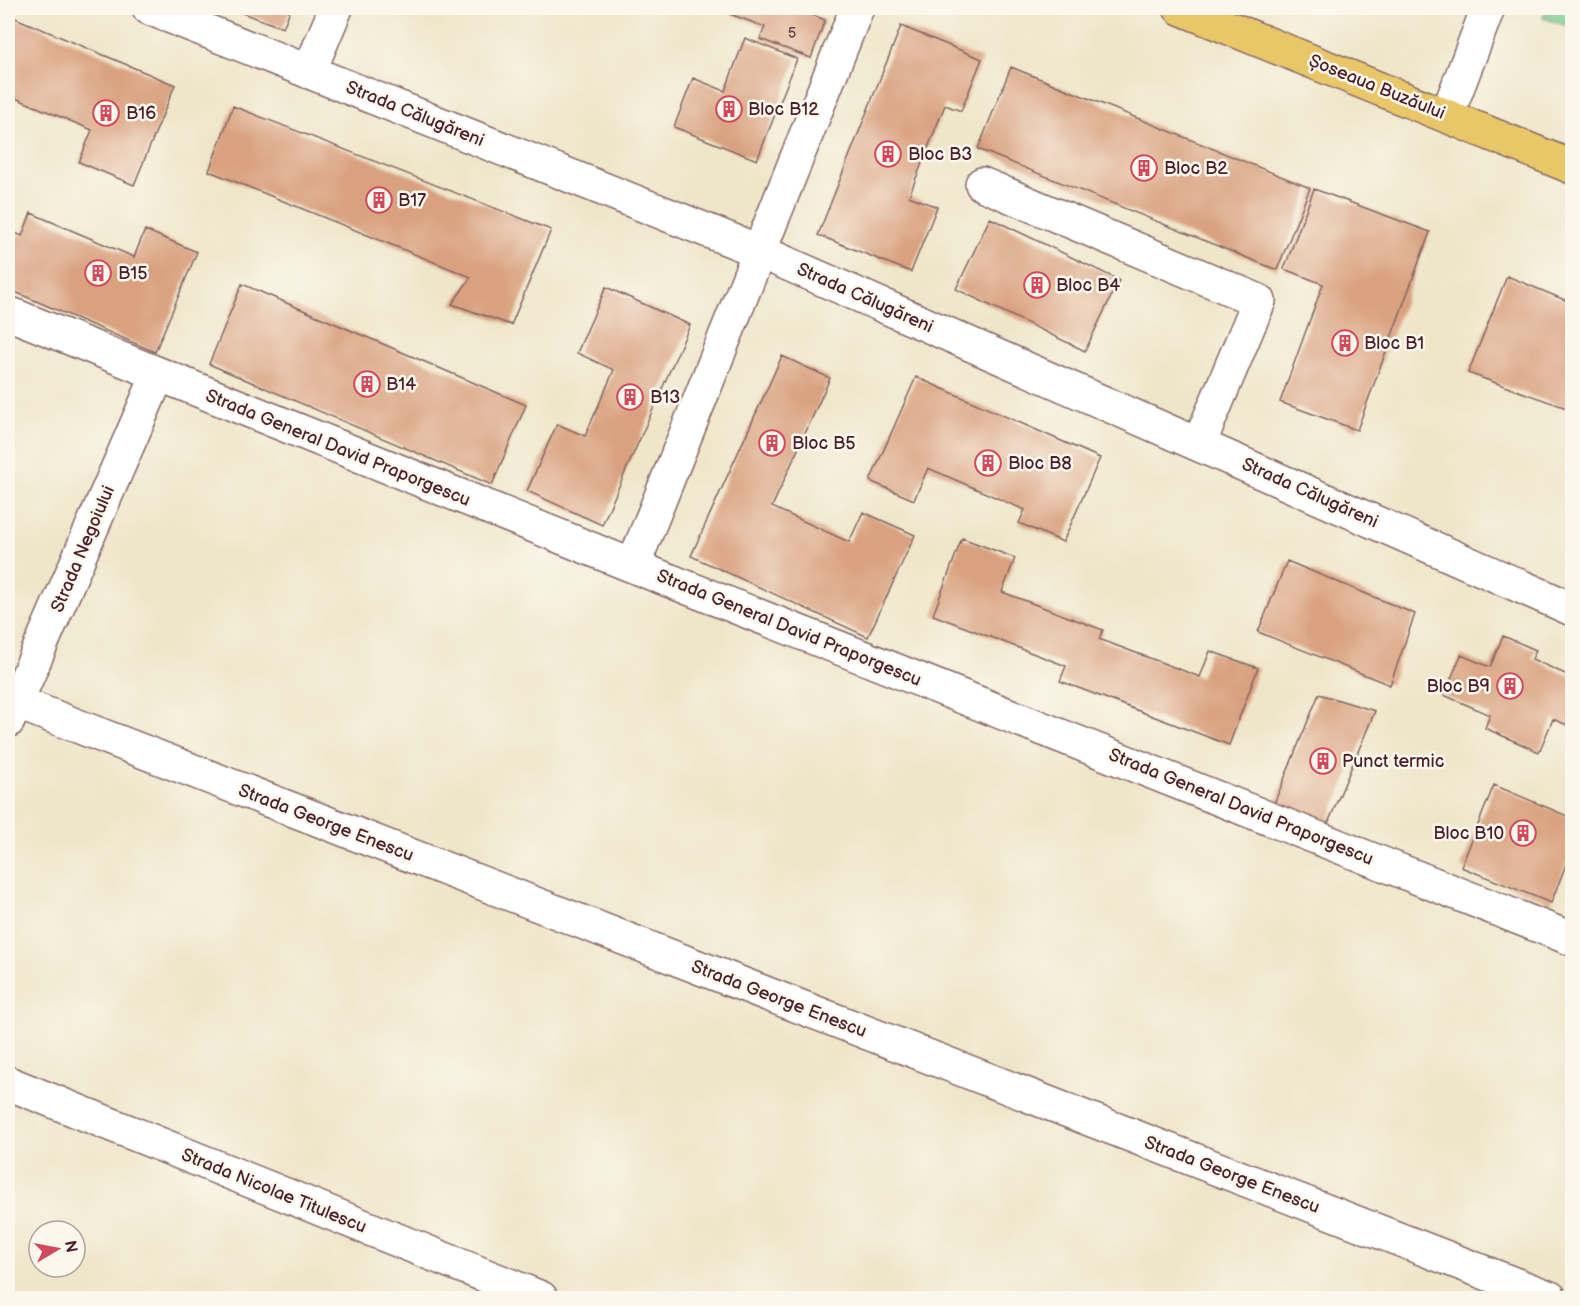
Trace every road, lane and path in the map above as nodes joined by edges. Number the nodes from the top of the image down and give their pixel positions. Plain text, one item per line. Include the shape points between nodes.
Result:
1 (149, 8) edge
2 (336, 8) edge
3 (857, 8) edge
4 (1180, 8) edge
5 (1488, 8) edge
6 (309, 72) junction
7 (1447, 115) junction
8 (1572, 167) edge
9 (982, 184) dead end
10 (761, 252) junction
11 (8, 314) edge
12 (158, 375) junction
13 (1199, 444) junction
14 (633, 566) junction
15 (1572, 609) edge
16 (10, 708) edge
17 (1572, 939) edge
18 (8, 1083) edge
19 (541, 1299) edge
20 (1550, 1299) edge

1 - 6 street, Strada Călugăreni
2 - 6 street
3 - 10 street
4 - 7 main road, Șoseaua Buzăului
5 - 7 street
6 - 10 street, Strada Călugăreni
7 - 8 main road, Șoseaua Buzăului
9 - 13 street via 1259,301
10 - 13 street, Strada Călugăreni
10 - 14 street
11 - 12 street, Strada General David Praporgescu
12 - 14 street, Strada General David Praporgescu
12 - 16 street, Strada Negoiului
13 - 15 street, Strada Călugăreni
14 - 17 street, Strada General David Praporgescu
16 - 20 street, Strada George Enescu
18 - 19 street, Strada Nicolae Titulescu

